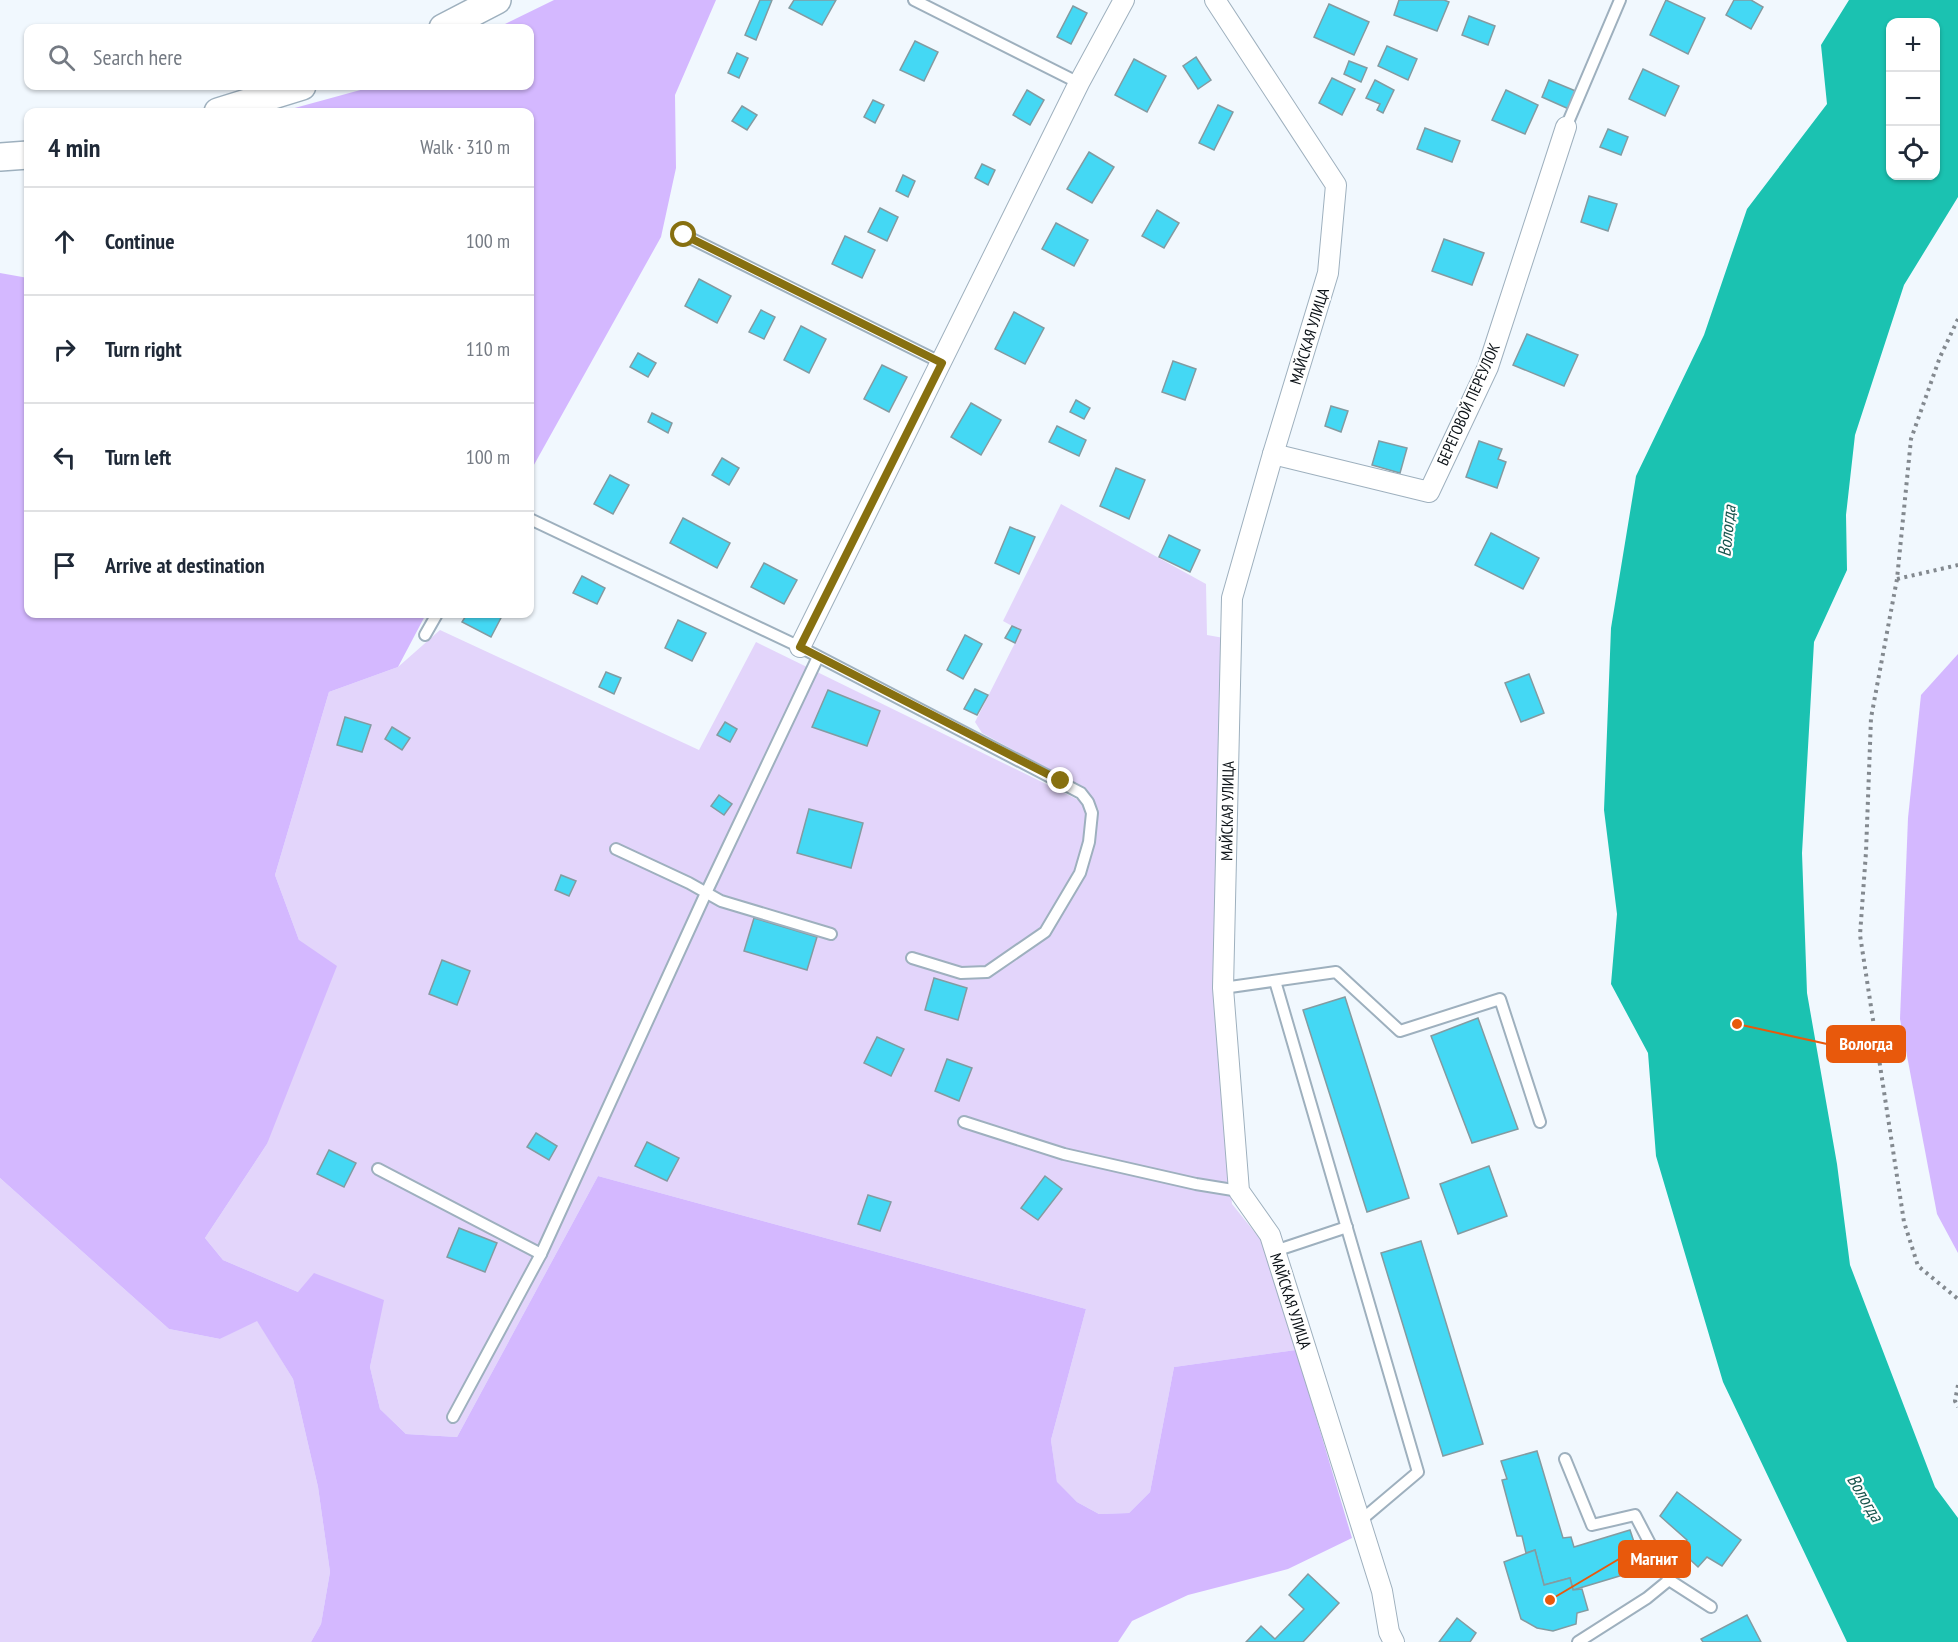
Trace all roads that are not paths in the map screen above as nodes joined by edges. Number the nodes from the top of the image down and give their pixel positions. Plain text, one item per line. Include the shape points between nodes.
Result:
1 (497, 0) edge
2 (914, 0) edge
3 (1124, 0) edge
4 (1215, 0) edge
5 (1620, 0) edge
6 (451, 24) edge
7 (1079, 83) junction
8 (289, 90) edge
9 (231, 108) edge
10 (1566, 127) joint
11 (24, 155) edge
12 (0, 157) edge
13 (684, 235) dead end
14 (942, 363) junction
15 (1273, 454) junction
16 (534, 521) edge
17 (435, 618) edge
18 (425, 635) dead end
19 (800, 647) junction
20 (818, 657) junction
21 (616, 849) dead end
22 (706, 893) junction
23 (831, 934) dead end
24 (912, 958) dead end
25 (1275, 981) junction
26 (1222, 988) junction
27 (964, 1122) dead end
28 (1540, 1122) dead end
29 (378, 1169) dead end
30 (1239, 1191) junction
31 (1347, 1227) junction
32 (1275, 1251) junction
33 (541, 1254) junction
34 (453, 1417) dead end
35 (1565, 1459) dead end
36 (1360, 1521) junction
37 (1669, 1580) junction
38 (1711, 1607) dead end
39 (1394, 1642) edge
40 (1578, 1642) edge

1 - 6 street
2 - 7 lane
3 - 7 street
4 - 15 street, МАЙСКАЯ УЛИЦА via 1336,185 1328,273
5 - 10 lane
7 - 14 street
8 - 9 street
10 - 15 street, БЕРЕГОВОЙ ПЕРЕУЛОК via 1488,367 1429,492
11 - 12 street
13 - 14 lane
14 - 19 street
15 - 26 street, МАЙСКАЯ УЛИЦА via 1232,598
16 - 19 lane
17 - 18 lane
19 - 20 lane
20 - 22 lane
20 - 24 lane via 1061,781 1081,793 1092,813 1080,873 1045,932 987,972 961,973
21 - 22 lane
22 - 23 lane
22 - 33 lane
25 - 26 lane
25 - 28 lane via 1336,972 1400,1031 1500,999
25 - 31 lane
26 - 30 street, МАЙСКАЯ УЛИЦА
27 - 30 lane via 1064,1154
29 - 33 lane
30 - 32 street, МАЙСКАЯ УЛИЦА via 1270,1235
31 - 32 lane
31 - 36 lane via 1418,1472
32 - 36 street, МАЙСКАЯ УЛИЦА
33 - 34 lane
35 - 37 lane via 1592,1525 1635,1515
36 - 39 street, МАЙСКАЯ УЛИЦА
37 - 38 lane
37 - 40 lane

